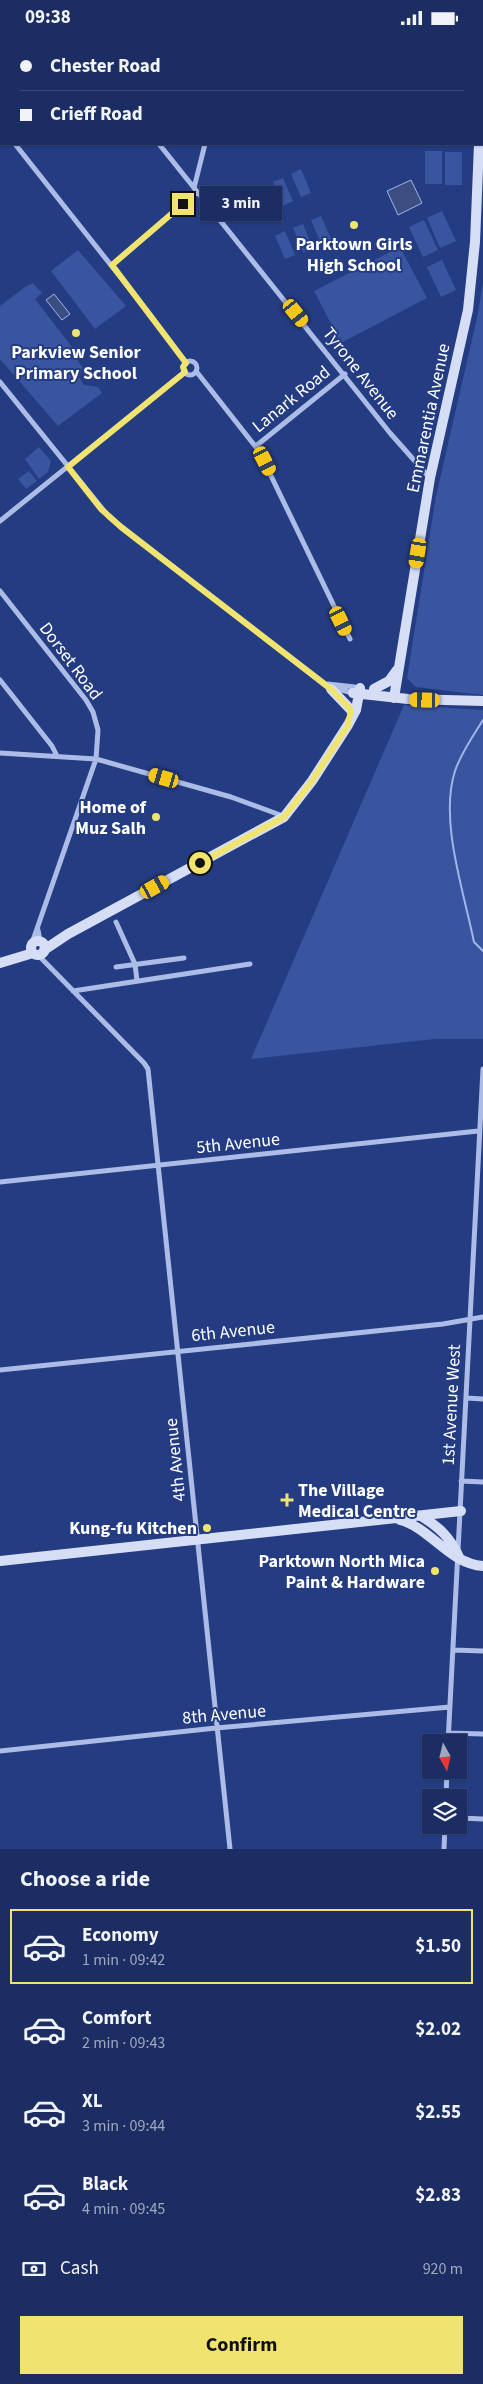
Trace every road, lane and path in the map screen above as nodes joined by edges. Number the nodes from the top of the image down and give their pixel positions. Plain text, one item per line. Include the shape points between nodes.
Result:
1 (16, 145) edge
2 (160, 145) edge
3 (205, 145) edge
4 (478, 145) edge
5 (196, 190) junction
6 (112, 265) junction
7 (186, 363) junction
8 (196, 371) junction
9 (185, 372) junction
10 (345, 374) junction
11 (0, 382) edge
12 (256, 446) junction
13 (68, 467) junction
14 (430, 478) junction
15 (0, 521) edge
16 (0, 591) edge
17 (350, 639) dead end
18 (399, 667) junction
19 (0, 680) edge
20 (327, 686) junction
21 (374, 689) junction
22 (357, 690) junction
23 (394, 695) junction
24 (383, 696) junction
25 (483, 701) edge
26 (354, 708) junction
27 (0, 753) edge
28 (57, 755) junction
29 (96, 759) junction
30 (284, 817) junction
31 (116, 922) dead end
32 (38, 948) junction
33 (184, 959) dead end
34 (0, 963) edge
35 (135, 964) junction
36 (250, 964) dead end
37 (116, 967) dead end
38 (138, 981) junction
39 (73, 991) junction
40 (483, 1069) edge
41 (478, 1131) junction
42 (481, 1145) edge
43 (159, 1165) junction
44 (0, 1182) edge
45 (475, 1230) junction
46 (483, 1230) edge
47 (483, 1317) edge
48 (469, 1319) junction
49 (178, 1351) junction
50 (0, 1370) edge
51 (466, 1398) junction
52 (483, 1399) edge
53 (461, 1481) junction
54 (483, 1482) edge
55 (460, 1511) junction
56 (421, 1516) junction
57 (394, 1519) junction
58 (197, 1540) junction
59 (459, 1557) junction
60 (0, 1561) edge
61 (483, 1565) edge
62 (453, 1650) junction
63 (483, 1651) edge
64 (450, 1707) junction
65 (216, 1728) junction
66 (449, 1733) joint
67 (483, 1735) edge
68 (0, 1751) edge
69 (467, 1818) edge
70 (483, 1819) edge
71 (445, 1834) edge
72 (230, 1849) edge
73 (444, 1849) edge

1 - 6 street
2 - 5 street, Tyrone Avenue
3 - 5 street
4 - 14 street, Emmarentia Avenue via 476,242 468,311
5 - 6 street
5 - 10 street, Tyrone Avenue
6 - 7 street
7 - 8 street via 194,363
7 - 9 street via 183,367
8 - 9 street via 192,375
8 - 12 street
9 - 13 street
10 - 12 street, Lanark Road
10 - 14 street, Tyrone Avenue
11 - 13 street
12 - 17 street
13 - 15 street
13 - 20 street via 101,509 121,527
14 - 18 street, Emmarentia Avenue
16 - 29 street, Dorset Road via 90,706 98,730
18 - 21 street via 389,681
18 - 23 street, Emmarentia Avenue
19 - 28 street
20 - 22 street
20 - 22 street
20 - 26 street
21 - 22 street
21 - 23 street
22 - 24 street
22 - 26 street
23 - 24 street
23 - 25 street
24 - 26 street
26 - 30 street via 350,721 312,781
27 - 28 street
28 - 29 street
29 - 30 street via 232,797
29 - 32 street, Dorset Road via 38,927
30 - 32 street
31 - 35 street
32 - 34 street
32 - 39 street via 49,967
33 - 35 street
35 - 37 street
35 - 38 street
36 - 38 street
38 - 39 street
39 - 43 street, 4th Avenue via 148,1069
40 - 41 street, 1st Avenue West
41 - 42 street, 1st Avenue West
41 - 43 street, 5th Avenue
42 - 45 street, 1st Avenue West
43 - 44 street, 5th Avenue
43 - 49 street, 4th Avenue
45 - 46 street
45 - 48 street, 1st Avenue West
47 - 48 street, 6th Avenue
48 - 49 street, 6th Avenue
48 - 51 street, 1st Avenue West
49 - 50 street, 6th Avenue
49 - 58 street, 4th Avenue
51 - 52 street
51 - 53 street, 1st Avenue West
53 - 54 street
53 - 55 street, 1st Avenue West
55 - 56 street
55 - 59 street, 1st Avenue West
56 - 57 street
56 - 59 street via 442,1530 453,1542
57 - 58 street
57 - 59 street via 412,1524 447,1552
58 - 60 street
58 - 65 street, 4th Avenue
59 - 61 street
59 - 62 street, 1st Avenue West
62 - 63 street
62 - 64 street, 1st Avenue West
64 - 65 street, 8th Avenue
64 - 66 street, 1st Avenue West
65 - 68 street, 8th Avenue
65 - 72 street, 4th Avenue
66 - 67 street
69 - 70 street
71 - 73 street

